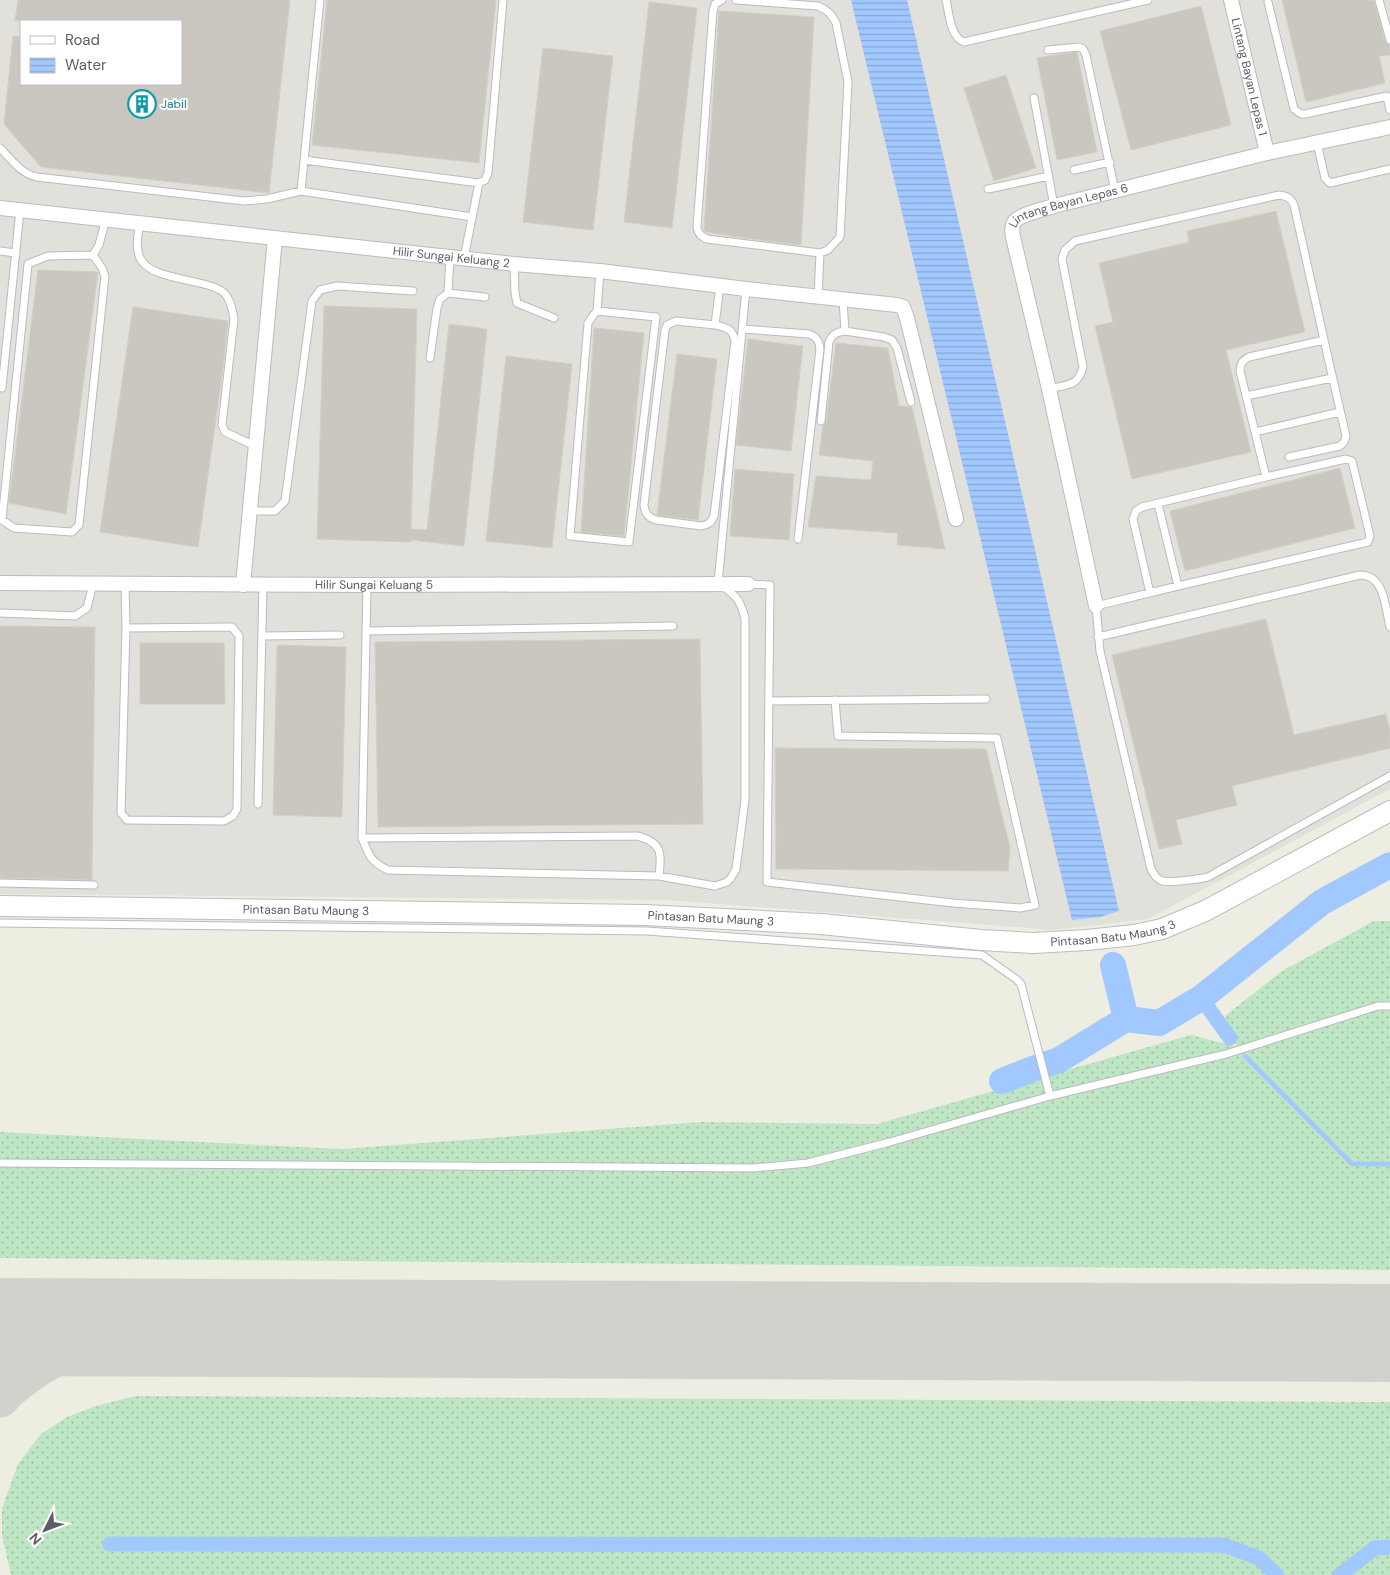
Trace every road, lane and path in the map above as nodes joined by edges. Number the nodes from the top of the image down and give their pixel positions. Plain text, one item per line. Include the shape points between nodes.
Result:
1 (320, 0) edge
2 (503, 0) edge
3 (722, 0) edge
4 (736, 0) edge
5 (946, 0) edge
6 (1148, 0) edge
7 (1231, 0) edge
8 (1379, 0) edge
9 (1268, 2) dead end
10 (1390, 40) edge
11 (1048, 50) dead end
12 (1388, 95) edge
13 (1034, 98) dead end
14 (1390, 110) edge
15 (1390, 127) edge
16 (1317, 143) junction
17 (0, 148) edge
18 (1267, 153) junction
19 (304, 160) junction
20 (1110, 162) junction
21 (1390, 169) edge
22 (1074, 170) dead end
23 (1049, 176) junction
24 (479, 183) junction
25 (988, 189) dead end
26 (301, 191) junction
27 (1115, 191) junction
28 (1054, 206) junction
29 (0, 208) edge
30 (20, 210) junction
31 (472, 217) junction
32 (106, 219) junction
33 (140, 223) junction
34 (275, 238) junction
35 (0, 250) edge
36 (16, 253) junction
37 (820, 253) junction
38 (93, 255) junction
39 (450, 257) junction
40 (464, 258) junction
41 (514, 264) junction
42 (600, 271) junction
43 (720, 286) junction
44 (746, 289) junction
45 (413, 291) dead end
46 (448, 293) junction
47 (485, 297) dead end
48 (818, 297) junction
49 (843, 300) junction
50 (597, 311) junction
51 (554, 318) dead end
52 (715, 325) junction
53 (743, 329) junction
54 (845, 331) junction
55 (1324, 340) junction
56 (430, 358) dead end
57 (1332, 378) junction
58 (2, 388) dead end
59 (1049, 388) junction
60 (1246, 396) junction
61 (911, 402) dead end
62 (1340, 412) junction
63 (821, 421) dead end
64 (1255, 432) junction
65 (256, 446) junction
66 (1289, 458) dead end
67 (1266, 476) junction
68 (1158, 504) junction
69 (249, 511) junction
70 (956, 519) dead end
71 (798, 539) dead end
72 (718, 583) junction
73 (0, 584) edge
74 (93, 584) junction
75 (125, 584) junction
76 (748, 584) joint
77 (242, 585) junction
78 (263, 585) junction
79 (367, 586) junction
80 (1178, 586) junction
81 (1150, 593) junction
82 (1096, 606) junction
83 (0, 613) edge
84 (673, 626) dead end
85 (126, 628) junction
86 (1390, 628) edge
87 (366, 631) junction
88 (340, 635) dead end
89 (262, 636) junction
90 (1098, 638) junction
91 (986, 699) dead end
92 (835, 700) junction
93 (769, 701) junction
94 (1390, 776) edge
95 (258, 804) dead end
96 (1390, 811) edge
97 (362, 838) junction
98 (659, 876) junction
99 (0, 883) edge
100 (94, 884) dead end
101 (0, 906) edge
102 (0, 923) edge
103 (1390, 1006) edge
104 (1050, 1096) junction
105 (0, 1162) edge

1 - 19 lane
2 - 24 lane via 488,173
3 - 37 lane via 715,4 713,10 698,232 707,239
4 - 37 lane via 818,6 826,9 836,23 848,82 840,237 828,250
5 - 6 lane via 955,34 964,42
7 - 18 street, Lintang Bayan Lepas 1
8 - 10 lane
9 - 12 lane via 1292,105 1297,112 1305,114
11 - 20 lane via 1078,47 1086,55
12 - 14 lane
13 - 23 lane
15 - 16 street, Lintang Bayan Lepas 6
16 - 18 street, Lintang Bayan Lepas 6
16 - 21 lane via 1325,178 1330,183
17 - 26 lane via 28,176 244,201
18 - 27 street, Lintang Bayan Lepas 6
19 - 24 lane
19 - 26 lane
20 - 22 lane
20 - 27 lane
23 - 25 lane
23 - 28 lane
24 - 31 lane
26 - 31 lane
27 - 28 street, Lintang Bayan Lepas 6
28 - 59 street, Lintang Bayan Lepas 6 via 1021,217 1012,228
29 - 30 street, Hilir Sungai Keluang 2
30 - 32 street, Hilir Sungai Keluang 2
30 - 36 lane
31 - 40 lane
32 - 33 street, Hilir Sungai Keluang 2
32 - 38 lane
33 - 34 street, Hilir Sungai Keluang 2
33 - 65 lane via 137,246 144,264 160,272 219,289 228,298 234,319 222,425 225,432 236,439
34 - 39 street, Hilir Sungai Keluang 2
34 - 65 street
35 - 36 lane
36 - 58 lane
37 - 48 lane
38 - 38 lane via 105,276 79,525 72,532 14,528 2,520 28,264 48,256
39 - 40 street, Hilir Sungai Keluang 2
39 - 46 lane
40 - 41 street, Hilir Sungai Keluang 2
41 - 42 street, Hilir Sungai Keluang 2
41 - 51 lane via 517,303
42 - 43 street, Hilir Sungai Keluang 2
42 - 50 lane
43 - 44 street, Hilir Sungai Keluang 2
43 - 52 lane
44 - 48 street, Hilir Sungai Keluang 2
44 - 53 lane
45 - 69 lane via 337,286 320,290 312,301 285,501 275,511
46 - 47 lane
46 - 56 lane via 440,299 437,308
48 - 49 street, Hilir Sungai Keluang 2
49 - 54 lane
49 - 70 street, Hilir Sungai Keluang 2 via 903,307
50 - 50 lane via 656,317 630,542 570,536 588,323
52 - 52 lane via 676,322 667,325 644,505 645,512 656,520 701,526 712,522 714,516 735,341 730,329
53 - 71 lane via 809,334 820,342
53 - 72 lane
54 - 61 lane via 892,340
54 - 63 lane via 831,336
55 - 57 lane
55 - 59 lane via 1294,205 1291,199 1279,195 1074,241 1062,259 1083,367 1080,378 1075,382
55 - 60 lane via 1243,360 1240,372
57 - 60 lane
57 - 62 lane
59 - 82 street, Lintang Bayan Lepas 6
60 - 64 lane
62 - 64 lane
62 - 66 lane via 1346,436 1340,446
64 - 67 lane
65 - 69 street
67 - 68 lane
67 - 80 lane via 1346,459 1352,461 1370,540 1365,544
68 - 80 lane
68 - 81 lane via 1136,511 1133,519
69 - 77 street
72 - 76 street, Hilir Sungai Keluang 5
72 - 79 street, Hilir Sungai Keluang 5
72 - 98 lane via 740,601 745,618 745,800 736,869 727,882 715,886
73 - 74 street, Hilir Sungai Keluang 5
74 - 75 street, Hilir Sungai Keluang 5
74 - 83 lane via 87,608 75,616
75 - 77 street, Hilir Sungai Keluang 5
75 - 85 lane
76 - 93 lane via 770,584
77 - 78 street, Hilir Sungai Keluang 5
78 - 79 street, Hilir Sungai Keluang 5
78 - 89 lane
79 - 87 lane
80 - 81 lane
81 - 82 lane
82 - 90 lane
84 - 87 lane
85 - 85 lane via 232,627 239,636 236,809 233,816 224,821 127,820 121,813
86 - 90 lane via 1376,580 1360,575
87 - 97 lane
88 - 89 lane
89 - 95 lane
90 - 94 lane via 1151,869 1154,876 1163,881 1208,877
91 - 92 lane
92 - 93 lane
92 - 93 lane via 838,736 997,738 1035,905 1020,908 953,903 767,882
96 - 101 street, Pintasan Batu Maung 3 via 1205,911 1162,929 1087,940 1033,943 821,924 645,915
97 - 98 lane via 375,864 388,870
97 - 98 lane via 637,836 648,839 658,848 661,860
99 - 100 lane
102 - 104 lane via 647,931 982,955 1022,984
103 - 104 lane via 1378,1006 1226,1054
104 - 105 lane via 808,1163 753,1168

